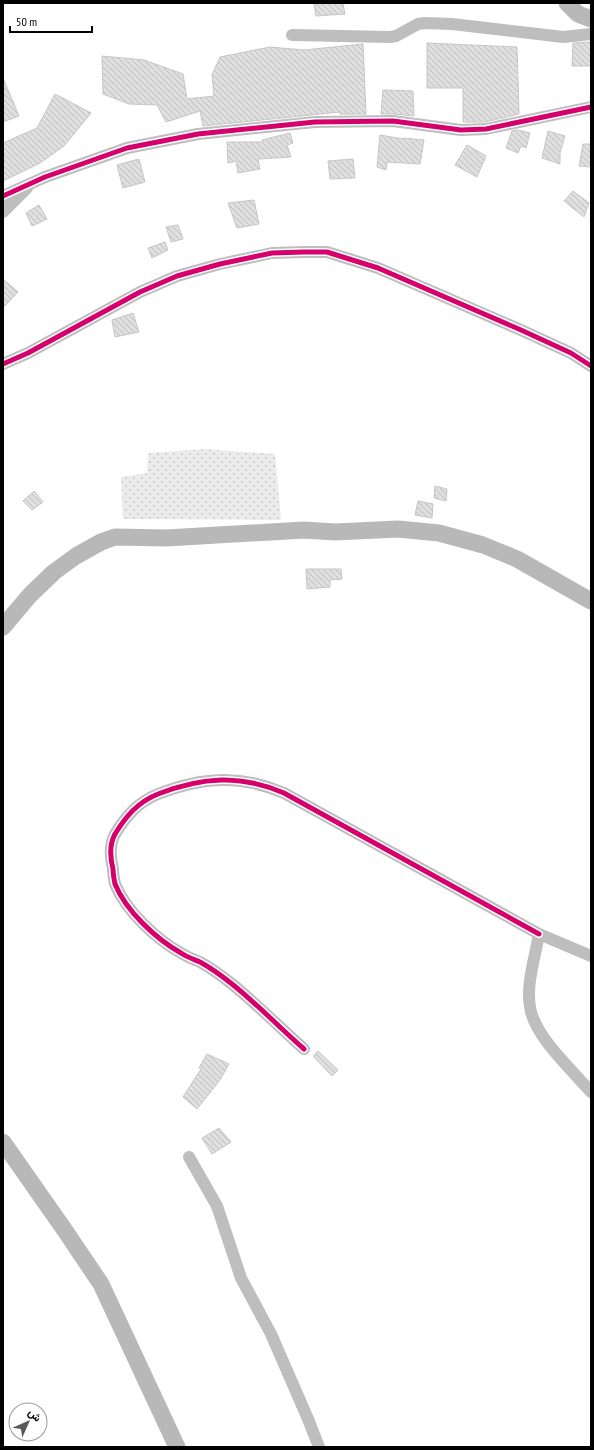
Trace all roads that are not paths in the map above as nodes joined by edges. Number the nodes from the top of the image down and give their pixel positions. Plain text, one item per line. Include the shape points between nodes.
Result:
1 (567, 3) edge
2 (591, 19) edge
3 (591, 34) edge
4 (292, 35) dead end
5 (591, 107) edge
6 (30, 184) junction
7 (3, 196) edge
8 (3, 212) edge
9 (3, 364) edge
10 (591, 366) edge
11 (591, 601) edge
12 (3, 627) edge
13 (539, 934) junction
14 (591, 956) edge
15 (304, 1049) dead end
16 (591, 1092) edge
17 (3, 1142) edge
18 (189, 1156) dead end
19 (177, 1447) edge
20 (319, 1447) edge

1 - 2 main road via 578,14
3 - 4 street via 563,37 425,23 390,37
5 - 6 street via 486,129 461,130 393,121 315,122 198,134 127,148
6 - 7 street
6 - 8 street
9 - 10 street via 140,292 177,276 265,255 327,252 378,268 571,353
11 - 12 main road via 517,559 483,545 439,533 398,529 335,532 304,530 166,538 115,537 95,545 54,572
13 - 14 street
13 - 15 street via 284,793 262,784 231,779 210,780 164,792 143,802 132,810 112,839 110,853 115,883 123,899 168,946 213,970 232,984
13 - 16 street via 529,992 533,1019 546,1040
17 - 19 main road via 100,1284
18 - 20 street via 217,1206 241,1278 271,1334

